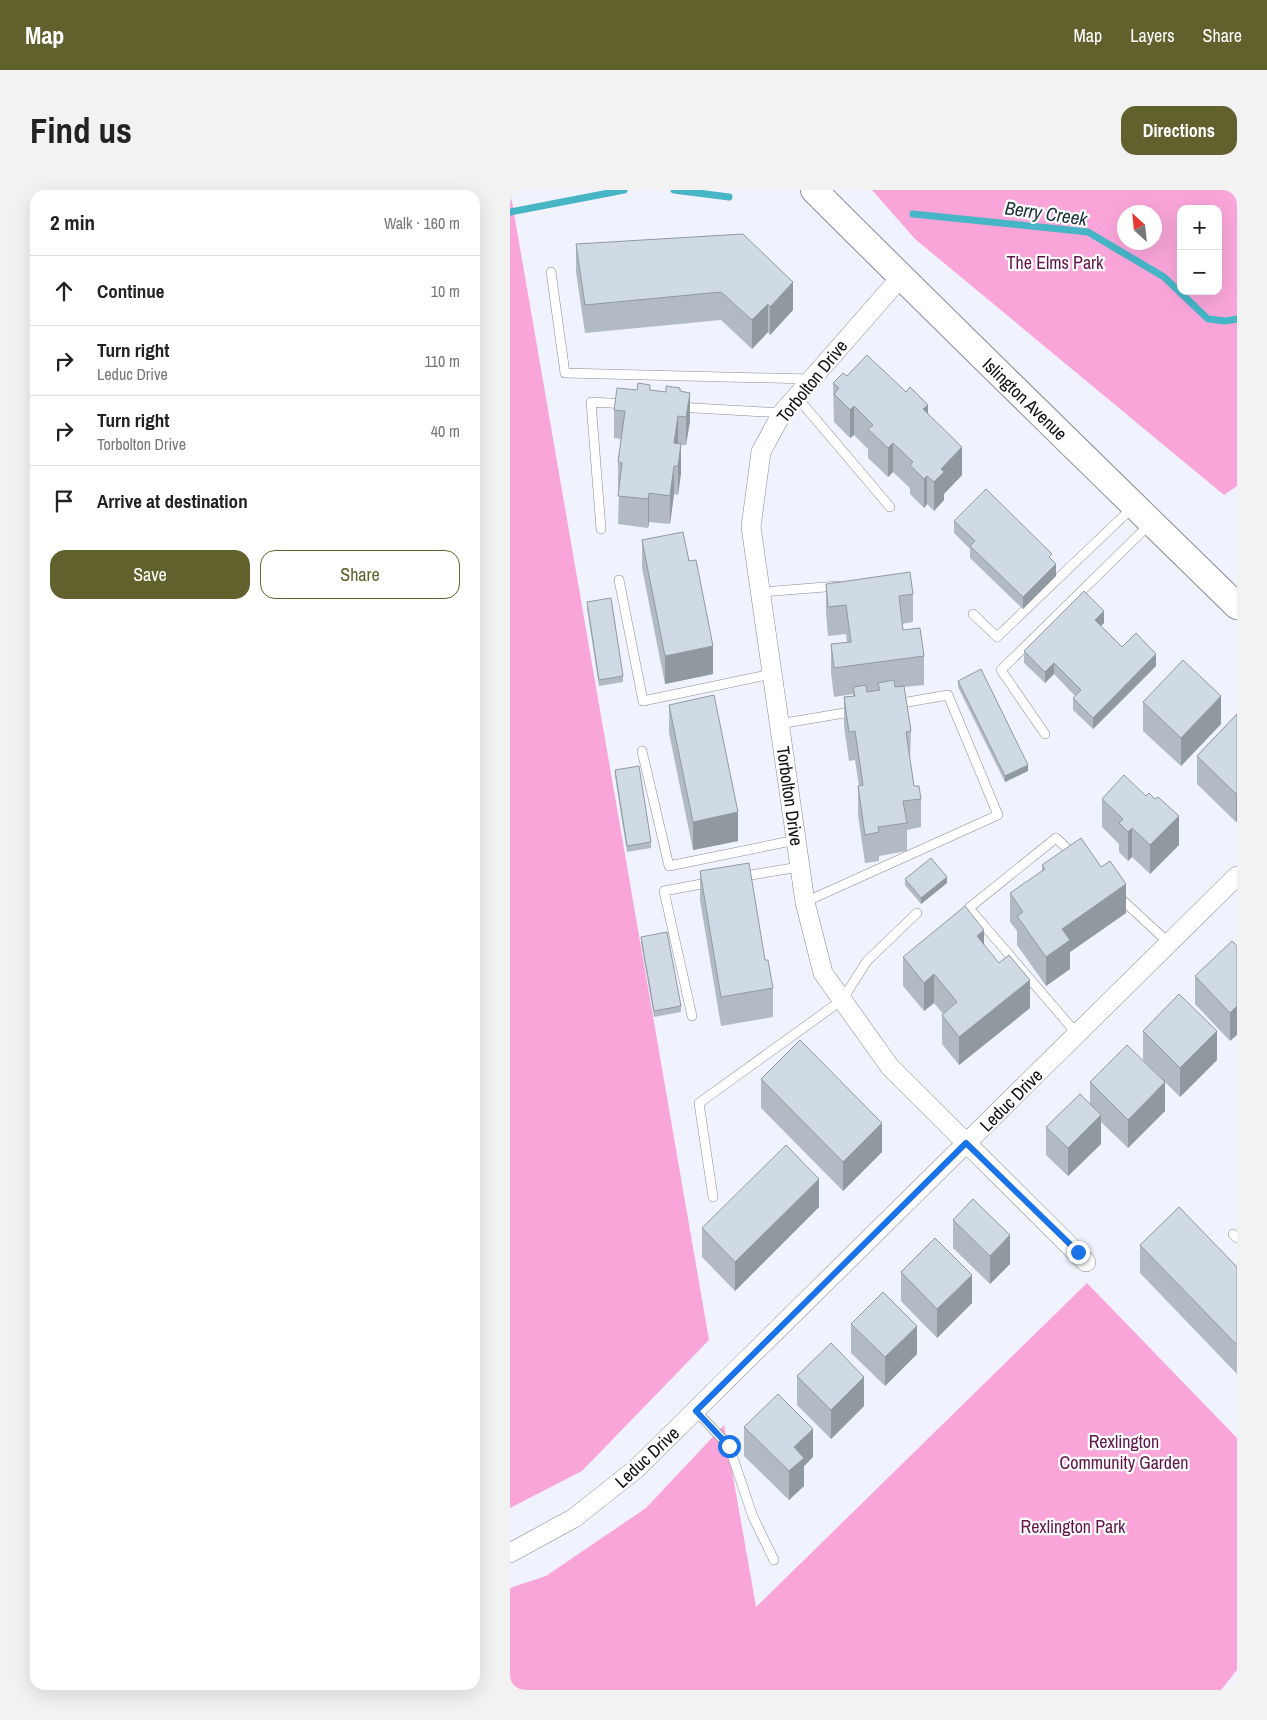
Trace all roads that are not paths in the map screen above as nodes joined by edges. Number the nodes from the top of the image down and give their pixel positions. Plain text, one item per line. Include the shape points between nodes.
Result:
1 (814, 190) edge
2 (551, 272) dead end
3 (900, 277) junction
4 (811, 379) junction
5 (796, 396) junction
6 (637, 404) edge
7 (665, 406) edge
8 (782, 413) junction
9 (890, 506) dead end
10 (1144, 513) junction
11 (602, 530) dead end
12 (619, 580) dead end
13 (844, 585) edge
14 (761, 592) junction
15 (1237, 606) edge
16 (973, 614) dead end
17 (772, 674) junction
18 (883, 706) edge
19 (864, 710) edge
20 (779, 724) junction
21 (1045, 734) dead end
22 (642, 751) dead end
23 (796, 840) junction
24 (1084, 864) edge
25 (800, 866) junction
26 (1237, 876) edge
27 (732, 879) edge
28 (722, 880) edge
29 (1112, 891) edge
30 (805, 902) junction
31 (917, 913) dead end
32 (1169, 943) junction
33 (842, 1000) junction
34 (692, 1016) dead end
35 (1077, 1034) junction
36 (966, 1143) junction
37 (713, 1197) dead end
38 (1086, 1262) dead end
39 (696, 1411) junction
40 (510, 1553) edge
41 (774, 1560) dead end

1 - 3 main road, Islington Avenue
2 - 4 lane via 565,373
3 - 4 street, Torbolton Drive
3 - 10 main road, Islington Avenue
4 - 5 street, Torbolton Drive
5 - 8 street, Torbolton Drive
5 - 9 lane
6 - 11 lane via 591,402
7 - 8 lane
8 - 14 street, Torbolton Drive via 762,452 751,527
10 - 15 main road, Islington Avenue
10 - 16 lane via 998,637
10 - 21 lane via 1001,670
12 - 17 lane via 643,701
13 - 14 lane
14 - 17 street, Torbolton Drive
17 - 20 street, Torbolton Drive
18 - 30 lane via 948,695 998,815
19 - 20 lane
20 - 23 street, Torbolton Drive
22 - 23 lane via 669,866
23 - 25 street, Torbolton Drive
24 - 35 lane via 1056,838 968,908
25 - 27 lane
25 - 30 street, Torbolton Drive
26 - 32 street, Leduc Drive
28 - 34 lane via 664,891
29 - 32 lane
30 - 33 street, Torbolton Drive via 823,973
31 - 33 lane via 867,961
32 - 35 street, Leduc Drive
33 - 36 street, Torbolton Drive via 893,1070
33 - 37 lane via 699,1103
35 - 36 street, Leduc Drive
36 - 38 street, Torbolton Drive
36 - 39 street, Leduc Drive
39 - 40 street, Leduc Drive via 602,1498 574,1518
39 - 41 lane via 729,1446 753,1517

